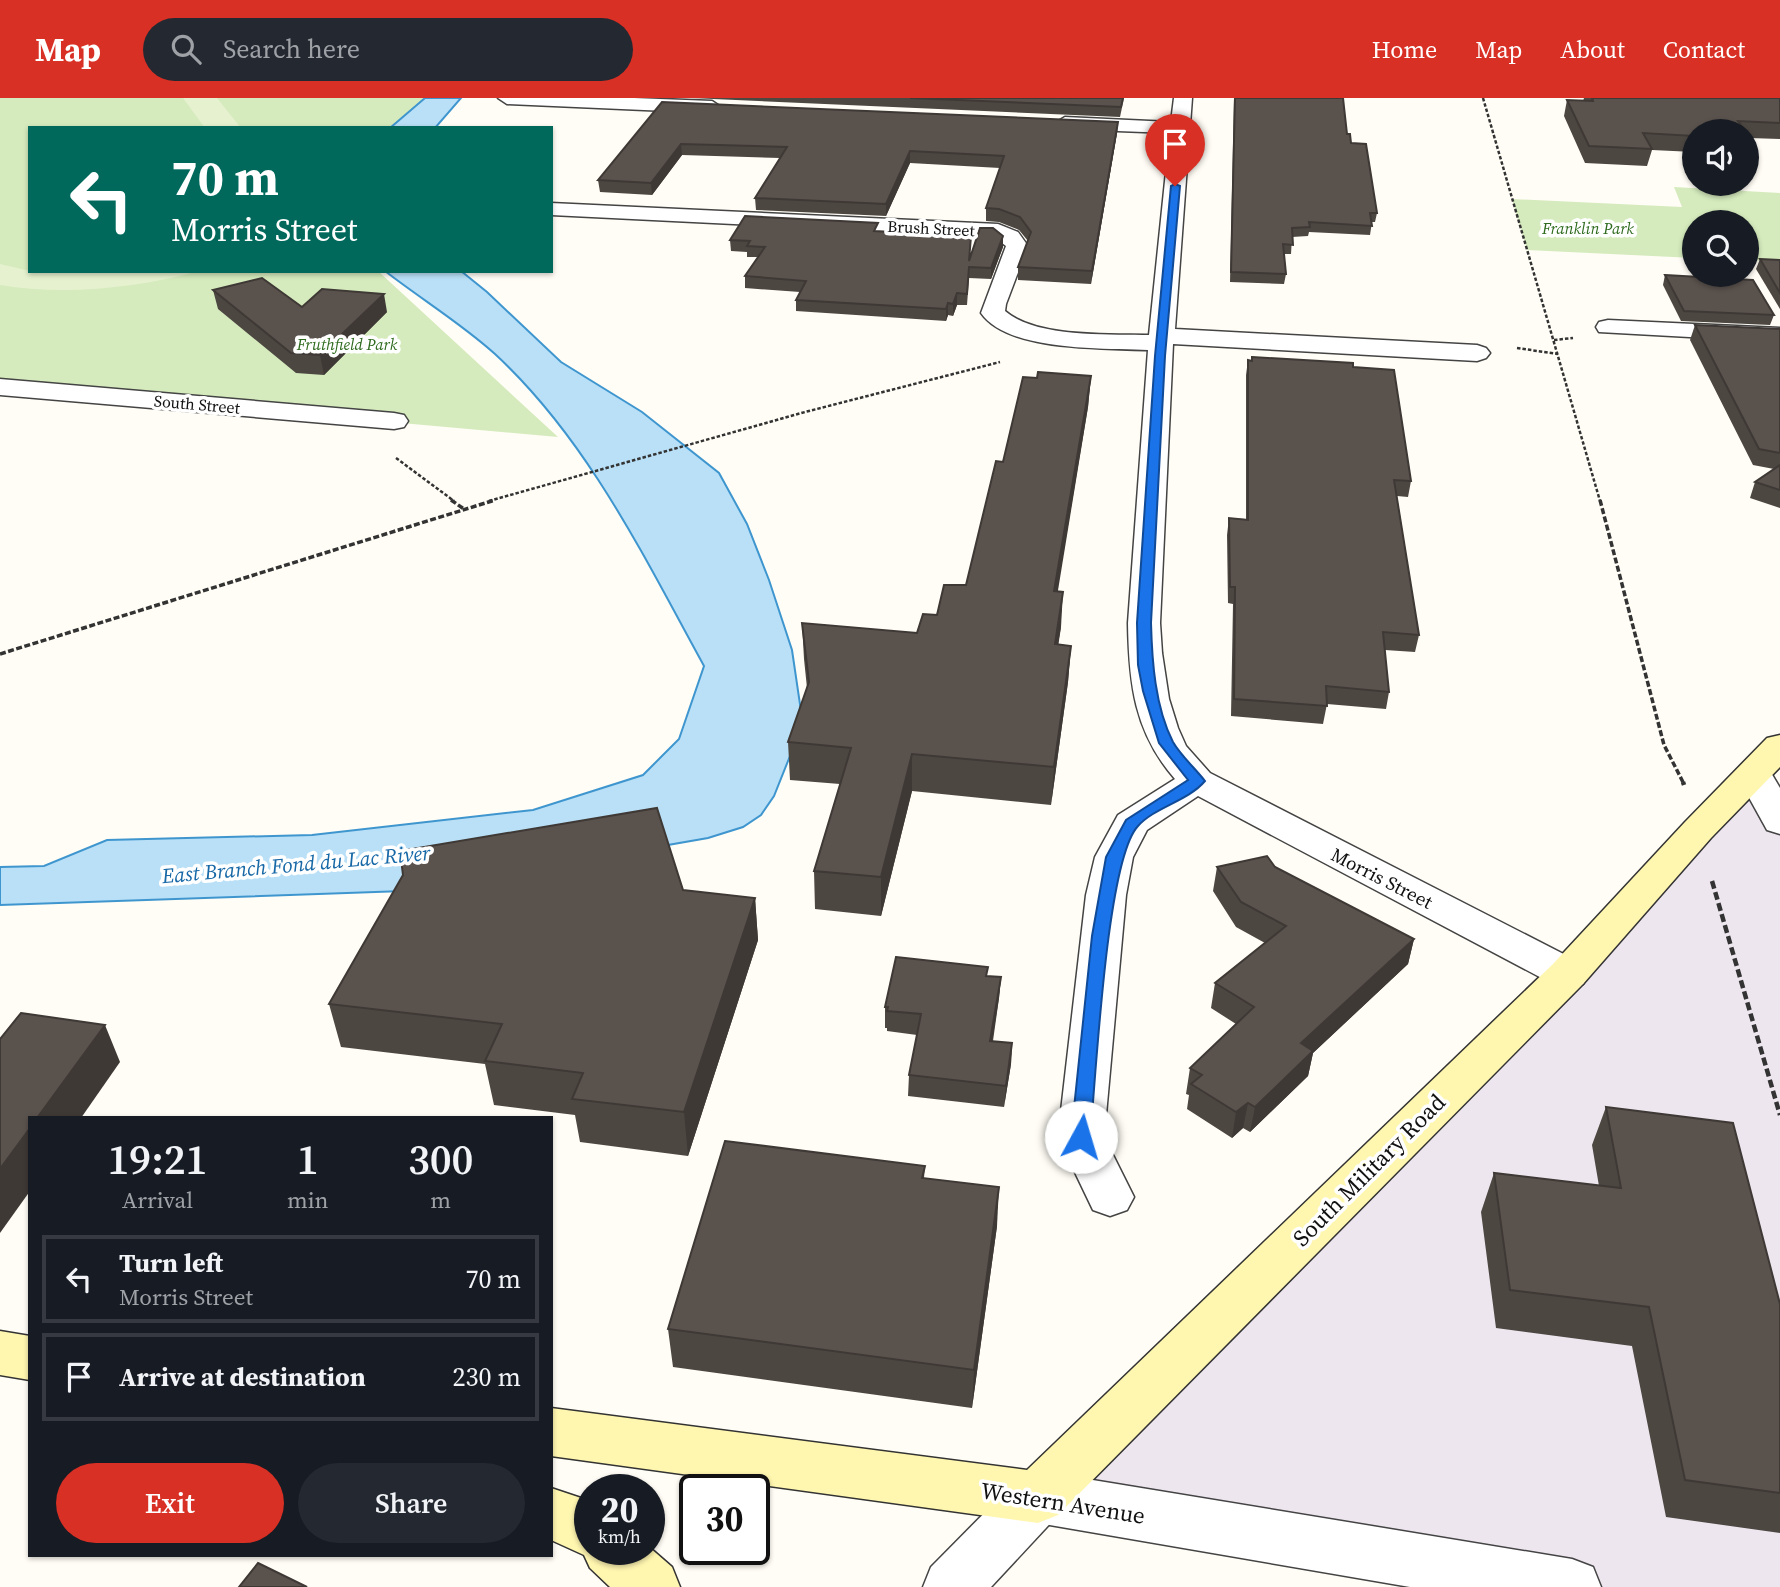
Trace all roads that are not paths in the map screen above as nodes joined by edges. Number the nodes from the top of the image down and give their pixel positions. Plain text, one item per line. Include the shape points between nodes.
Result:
1 (507, 98) edge
2 (731, 108) edge
3 (1182, 113) edge
4 (1053, 122) edge
5 (553, 209) edge
6 (1608, 326) dead end
7 (1780, 335) edge
8 (1161, 339) junction
9 (1477, 354) dead end
10 (0, 387) edge
11 (394, 421) road end
12 (1767, 760) edge
13 (1197, 781) junction
14 (1780, 822) edge
15 (1567, 974) junction
16 (1110, 1197) dead end
17 (0, 1353) edge
18 (28, 1358) edge
19 (553, 1432) edge
20 (1038, 1497) junction
21 (553, 1515) edge
22 (574, 1522) edge
23 (627, 1565) edge
24 (651, 1587) edge
25 (952, 1587) edge
26 (1572, 1587) edge

1 - 2 street
3 - 4 street
3 - 8 street, Morris Street
5 - 8 street, Brush Street via 998,231 1017,246 994,304 993,313 1000,321 1045,336
6 - 7 street
8 - 9 street, Brush Street
8 - 13 street, Morris Street via 1145,665 1166,743
10 - 11 street, South Street
12 - 14 street
12 - 15 main road, South Military Road
13 - 15 street, Morris Street
13 - 16 street via 1131,823 1114,857 1106,895 1081,1137
15 - 20 main road, South Military Road
17 - 18 main road
19 - 20 main road, Western Avenue
20 - 25 street, South Military Road
20 - 26 street, Western Avenue
21 - 22 main road
23 - 24 main road

